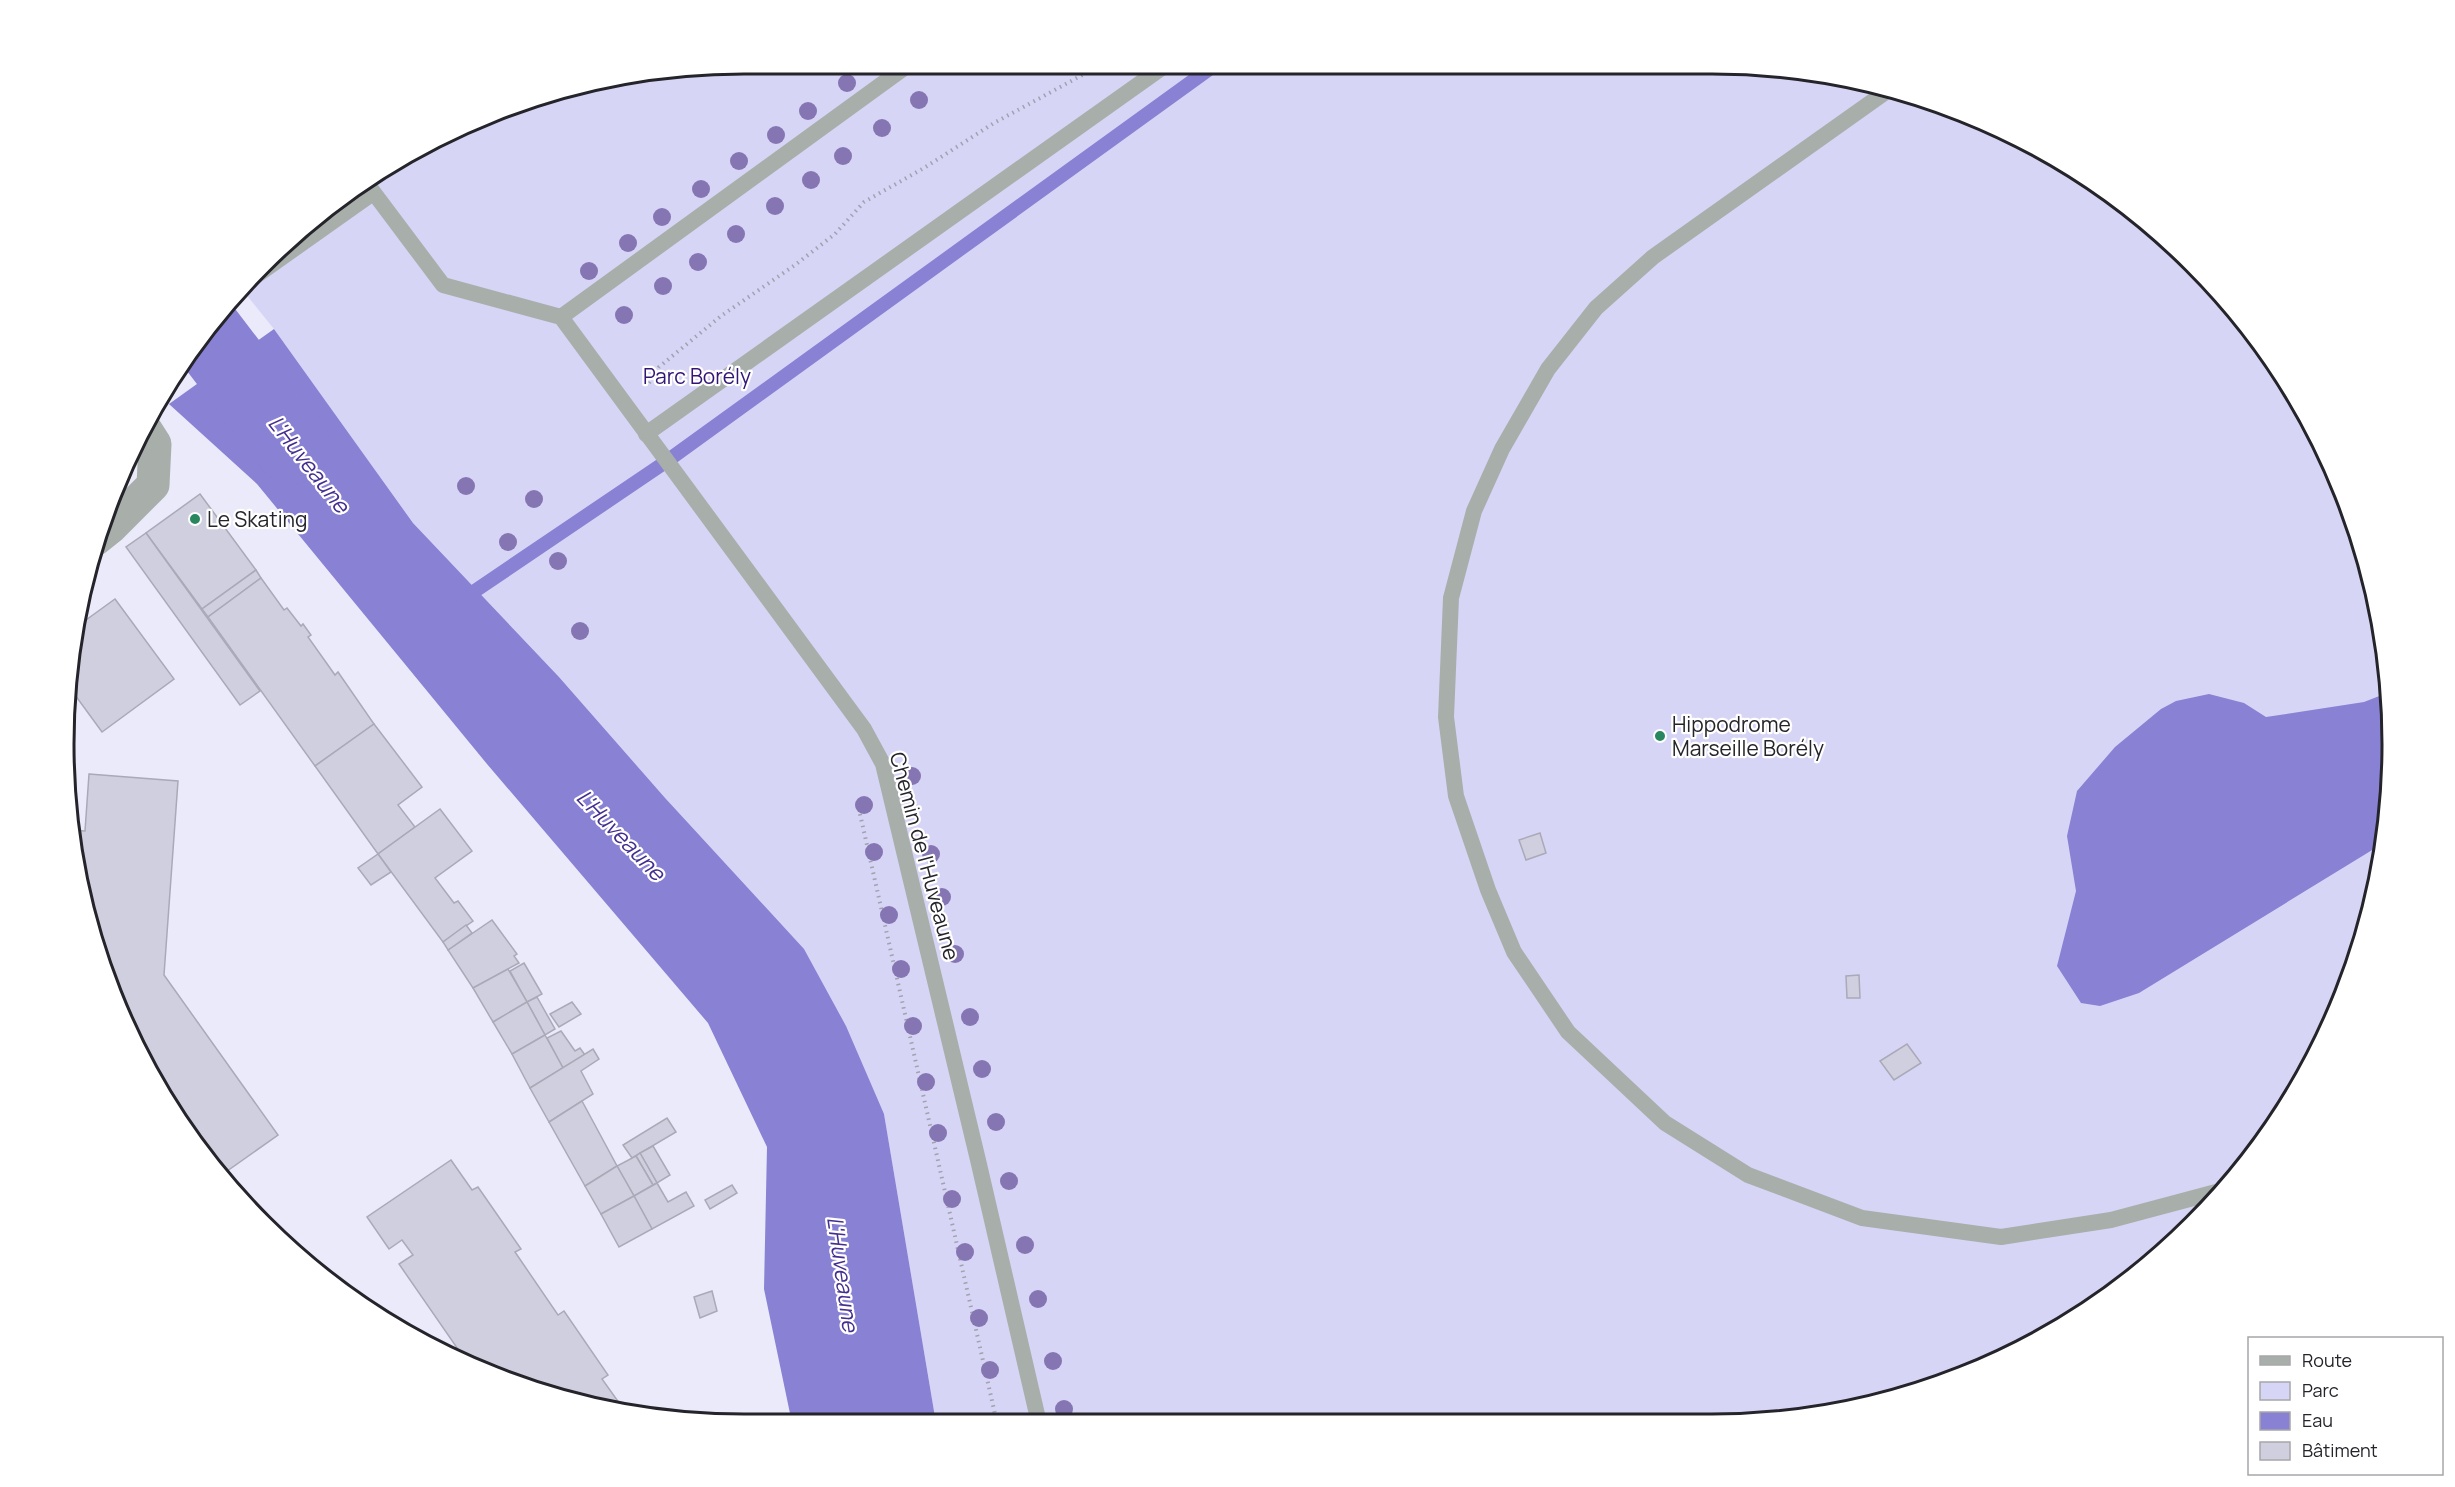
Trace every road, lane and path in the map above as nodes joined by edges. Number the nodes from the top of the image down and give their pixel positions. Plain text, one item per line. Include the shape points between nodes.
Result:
1 (896, 74) edge
2 (1084, 74) edge
3 (1153, 74) edge
4 (1881, 95) edge
5 (369, 187) edge
6 (355, 198) edge
7 (321, 224) edge
8 (561, 318) junction
9 (631, 412) junction
10 (646, 434) junction
11 (149, 435) edge
12 (109, 529) edge
13 (860, 810) dead end
14 (2206, 1195) edge
15 (995, 1414) edge
16 (1037, 1414) edge

1 - 8 lane
2 - 9 path via 864,202 835,234 659,366
3 - 10 lane
4 - 14 lane via 1653,257 1596,308 1548,369 1502,448 1474,512 1450,598 1446,717 1456,796 1514,952 1568,1032 1665,1123 1748,1175 1862,1218 2001,1237 2111,1220
5 - 8 lane via 443,285
6 - 7 lane
8 - 9 lane, Chemin de l'Huveaune
9 - 10 lane, Chemin de l'Huveaune
10 - 16 lane, Chemin de l'Huveaune via 864,729 883,764
11 - 12 street via 155,444 153,484
13 - 15 path

